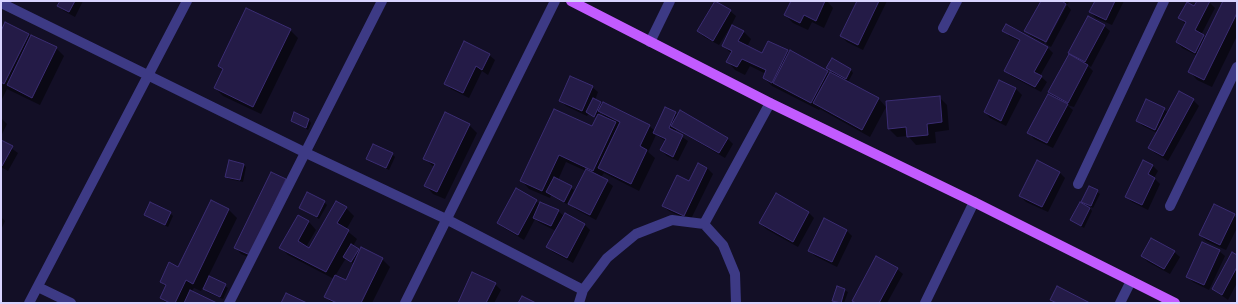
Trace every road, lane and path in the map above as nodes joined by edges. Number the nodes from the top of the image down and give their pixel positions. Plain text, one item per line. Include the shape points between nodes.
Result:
1 (187, 1) edge
2 (382, 1) edge
3 (555, 1) edge
4 (571, 1) edge
5 (670, 1) edge
6 (957, 1) edge
7 (1164, 1) edge
8 (1, 3) edge
9 (943, 28) dead end
10 (650, 42) junction
11 (148, 74) junction
12 (1236, 74) edge
13 (770, 102) junction
14 (304, 152) junction
15 (1078, 184) dead end
16 (974, 202) junction
17 (1170, 206) dead end
18 (446, 219) junction
19 (704, 224) junction
20 (1131, 281) junction
21 (38, 288) junction
22 (583, 290) junction
23 (29, 303) edge
24 (71, 303) edge
25 (229, 303) edge
26 (404, 303) edge
27 (579, 303) edge
28 (736, 303) edge
29 (925, 303) edge
30 (1120, 303) edge
31 (1175, 303) edge

1 - 11 street
2 - 14 street
3 - 18 street
4 - 10 main road
5 - 10 street
6 - 9 street
7 - 15 street
8 - 11 street
10 - 13 main road
11 - 14 street
11 - 21 street
12 - 17 street
13 - 16 main road
13 - 19 street
14 - 18 street
14 - 25 street
16 - 20 main road
16 - 29 street
18 - 22 street
18 - 26 street
19 - 22 street via 672,220 636,234 607,258
19 - 28 street via 723,245 735,274
20 - 30 street
20 - 31 main road
21 - 23 street
21 - 24 street
22 - 27 street

